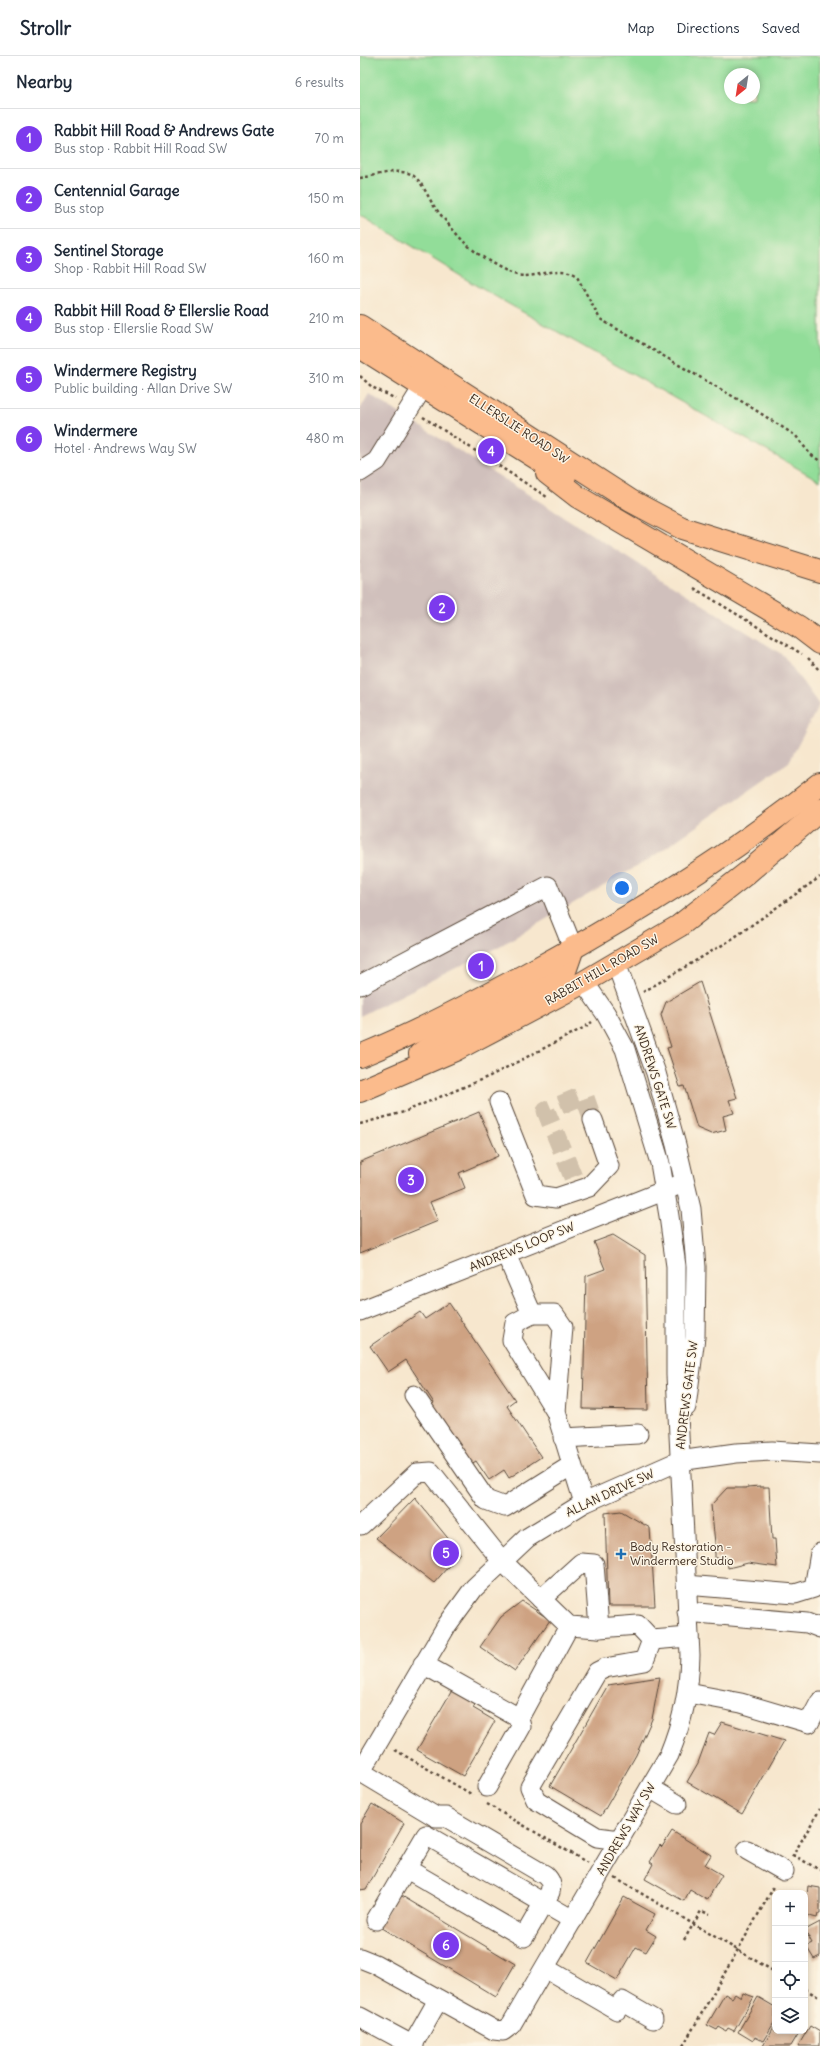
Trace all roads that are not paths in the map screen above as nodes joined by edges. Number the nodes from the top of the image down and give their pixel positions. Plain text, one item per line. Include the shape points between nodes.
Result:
1 (360, 326) edge
2 (360, 347) edge
3 (427, 380) junction
4 (509, 442) junction
5 (360, 472) edge
6 (682, 528) junction
7 (820, 570) edge
8 (820, 643) edge
9 (820, 772) edge
10 (815, 797) edge
11 (573, 948) junction
12 (616, 963) junction
13 (584, 982) junction
14 (360, 985) edge
15 (360, 1056) edge
16 (396, 1076) junction
17 (360, 1091) edge
18 (498, 1102) dead end
19 (594, 1120) tunnel mouth
20 (684, 1182) junction
21 (580, 1185) junction
22 (665, 1191) junction
23 (600, 1216) junction
24 (506, 1254) junction
25 (360, 1311) edge
26 (532, 1314) junction
27 (414, 1395) dead end
28 (556, 1412) junction
29 (638, 1434) dead end
30 (563, 1438) junction
31 (820, 1454) edge
32 (679, 1462) junction
33 (572, 1465) junction
34 (584, 1503) junction
35 (361, 1525) edge
36 (820, 1553) edge
37 (502, 1561) junction
38 (686, 1585) junction
39 (817, 1589) edge
40 (541, 1599) junction
41 (687, 1612) junction
42 (569, 1626) junction
43 (599, 1628) junction
44 (820, 1628) edge
45 (689, 1637) junction
46 (652, 1640) junction
47 (423, 1664) junction
48 (688, 1693) junction
49 (820, 1702) edge
50 (519, 1718) junction
51 (360, 1772) edge
52 (650, 1788) junction
53 (483, 1796) road end
54 (677, 1804) dead end
55 (436, 1817) junction
56 (426, 1835) junction
57 (620, 1840) junction
58 (747, 1850) dead end
59 (407, 1869) junction
60 (784, 1871) dead end
61 (544, 1904) junction
62 (376, 1920) dead end
63 (573, 1920) junction
64 (360, 1950) edge
65 (368, 1961) edge
66 (545, 1968) junction
67 (438, 2000) junction
68 (360, 2017) edge
69 (653, 2019) dead end
70 (413, 2046) edge

1 - 3 main road, ELLERSLIE ROAD SW
2 - 3 main road, ELLERSLIE ROAD SW
3 - 4 main road, ELLERSLIE ROAD SW
3 - 5 street via 377,461
3 - 6 main road, ELLERSLIE ROAD SW via 631,501
4 - 6 main road, ELLERSLIE ROAD SW via 630,516 666,528
4 - 8 main road via 578,497 799,627
6 - 7 main road, ELLERSLIE ROAD SW
9 - 10 main road
10 - 11 main road
10 - 12 main road, RABBIT HILL ROAD SW via 714,900 679,926
11 - 14 street via 548,886
11 - 15 main road via 471,1003
11 - 16 main road via 565,971 429,1047
12 - 13 main road, RABBIT HILL ROAD SW
12 - 20 street, ANDREWS GATE SW via 656,1073
13 - 16 main road, RABBIT HILL ROAD SW via 455,1050
13 - 22 street, ANDREWS GATE SW via 606,1014 625,1049 660,1163
16 - 17 main road, RABBIT HILL ROAD SW
18 - 21 street via 536,1194 556,1198
19 - 21 street via 608,1166
20 - 22 street, ANDREWS LOOP SW
20 - 32 street, ANDREWS GATE SW via 690,1209 696,1267 695,1337
21 - 23 street
22 - 23 street, ANDREWS LOOP SW
22 - 32 street, ANDREWS GATE SW via 676,1266
23 - 24 street, ANDREWS LOOP SW
24 - 25 street, ANDREWS LOOP SW
24 - 26 street
26 - 28 street via 515,1323 512,1340
26 - 28 street via 554,1314 563,1327
27 - 33 street via 486,1500 504,1507
28 - 30 street
29 - 30 street
30 - 33 street
31 - 32 street, ALLAN DRIVE SW via 772,1451 736,1453
32 - 34 street, ALLAN DRIVE SW
32 - 38 street, ANDREWS WAY SW
33 - 34 street
34 - 37 street, ALLAN DRIVE SW via 527,1538
35 - 37 street via 417,1473 431,1472
36 - 39 street
37 - 40 street
37 - 47 street, ALLAN DRIVE SW via 474,1588
38 - 39 street via 795,1594
38 - 41 street, ANDREWS WAY SW
40 - 42 street
40 - 43 street via 581,1563 594,1564
41 - 44 street via 807,1623
41 - 45 street, ANDREWS WAY SW
42 - 43 street
42 - 50 street
43 - 46 street via 638,1625
45 - 46 street
45 - 48 street, ANDREWS WAY SW
46 - 57 street via 644,1661 605,1668 597,1672 530,1787 536,1800 596,1837
47 - 50 street
47 - 51 street, ALLAN DRIVE SW
48 - 49 street via 741,1702 809,1723
48 - 52 street, ANDREWS WAY SW via 678,1733
50 - 53 street via 521,1727
51 - 55 street
52 - 54 street
52 - 57 street, ANDREWS WAY SW
55 - 56 street
55 - 61 street via 446,1817 545,1875 552,1886
56 - 59 street
56 - 61 street
57 - 63 street, ANDREWS WAY SW
58 - 60 street
59 - 61 street via 524,1937
59 - 62 street
61 - 63 street
63 - 66 street, ANDREWS WAY SW
64 - 65 street, ANDREWS WAY SW
65 - 67 street, ANDREWS WAY SW
66 - 67 street, ANDREWS WAY SW via 511,2025 503,2031 494,2030
66 - 69 street via 617,2010 622,2001
67 - 70 street
68 - 70 street

